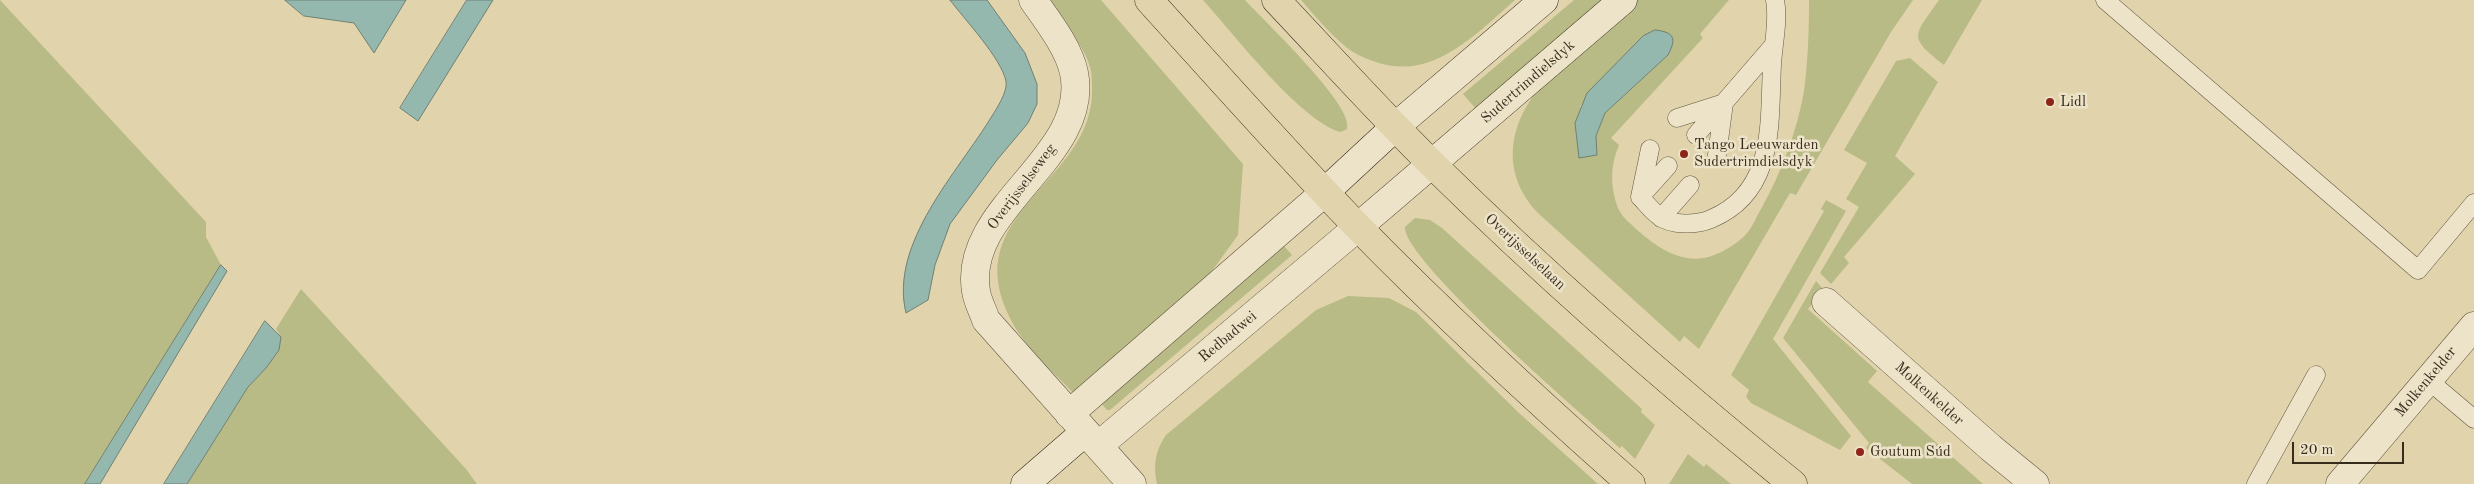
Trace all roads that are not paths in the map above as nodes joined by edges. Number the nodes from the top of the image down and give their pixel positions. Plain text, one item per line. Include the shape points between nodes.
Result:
1 (1033, 0) edge
2 (1150, 0) edge
3 (1276, 0) edge
4 (1544, 0) edge
5 (1623, 0) edge
6 (1775, 0) edge
7 (2105, 0) edge
8 (1773, 46) junction
9 (1724, 103) junction
10 (1677, 118) dead end
11 (1395, 126) junction
12 (1696, 135) dead end
13 (1650, 149) dead end
14 (1717, 155) dead end
15 (1433, 164) junction
16 (1668, 166) dead end
17 (1690, 185) dead end
18 (1325, 192) junction
19 (1640, 197) junction
20 (2474, 203) edge
21 (1661, 218) junction
22 (1358, 227) junction
23 (1826, 302) dead end
24 (2474, 326) edge
25 (2316, 375) dead end
26 (2428, 380) junction
27 (2474, 419) edge
28 (1084, 431) junction
29 (1025, 484) edge
30 (1132, 484) edge
31 (1631, 484) edge
32 (1793, 484) edge
33 (2034, 484) edge
34 (2256, 484) edge
35 (2340, 484) edge

1 - 28 street, Overijsselseweg via 1057,35 1074,71 1076,99 1063,131 988,231 977,262 976,291 986,320
2 - 18 main road
3 - 11 main road, Overijsselselaan
4 - 11 street
5 - 15 street, Sudertrimdielsdyk
6 - 8 lane
7 - 20 lane via 2418,270
8 - 9 lane
8 - 21 lane via 1768,147 1757,178 1744,198 1727,212 1703,222 1689,224
9 - 10 lane
9 - 12 lane
9 - 14 lane
11 - 15 main road, Overijsselselaan
11 - 18 street, Redbadwei
13 - 19 lane
15 - 22 street, Sudertrimdielsdyk
15 - 32 main road, Overijsselselaan via 1661,375
16 - 19 lane
17 - 21 lane
18 - 22 main road
18 - 28 street, Redbadwei
19 - 21 lane
22 - 28 street, Redbadwei
22 - 31 main road via 1476,344
23 - 33 street, Molkenkelder
24 - 26 street, Molkenkelder
25 - 34 lane
26 - 27 lane
26 - 35 street, Molkenkelder
28 - 29 street, Redbadwei
28 - 30 street, Overijsselseweg

